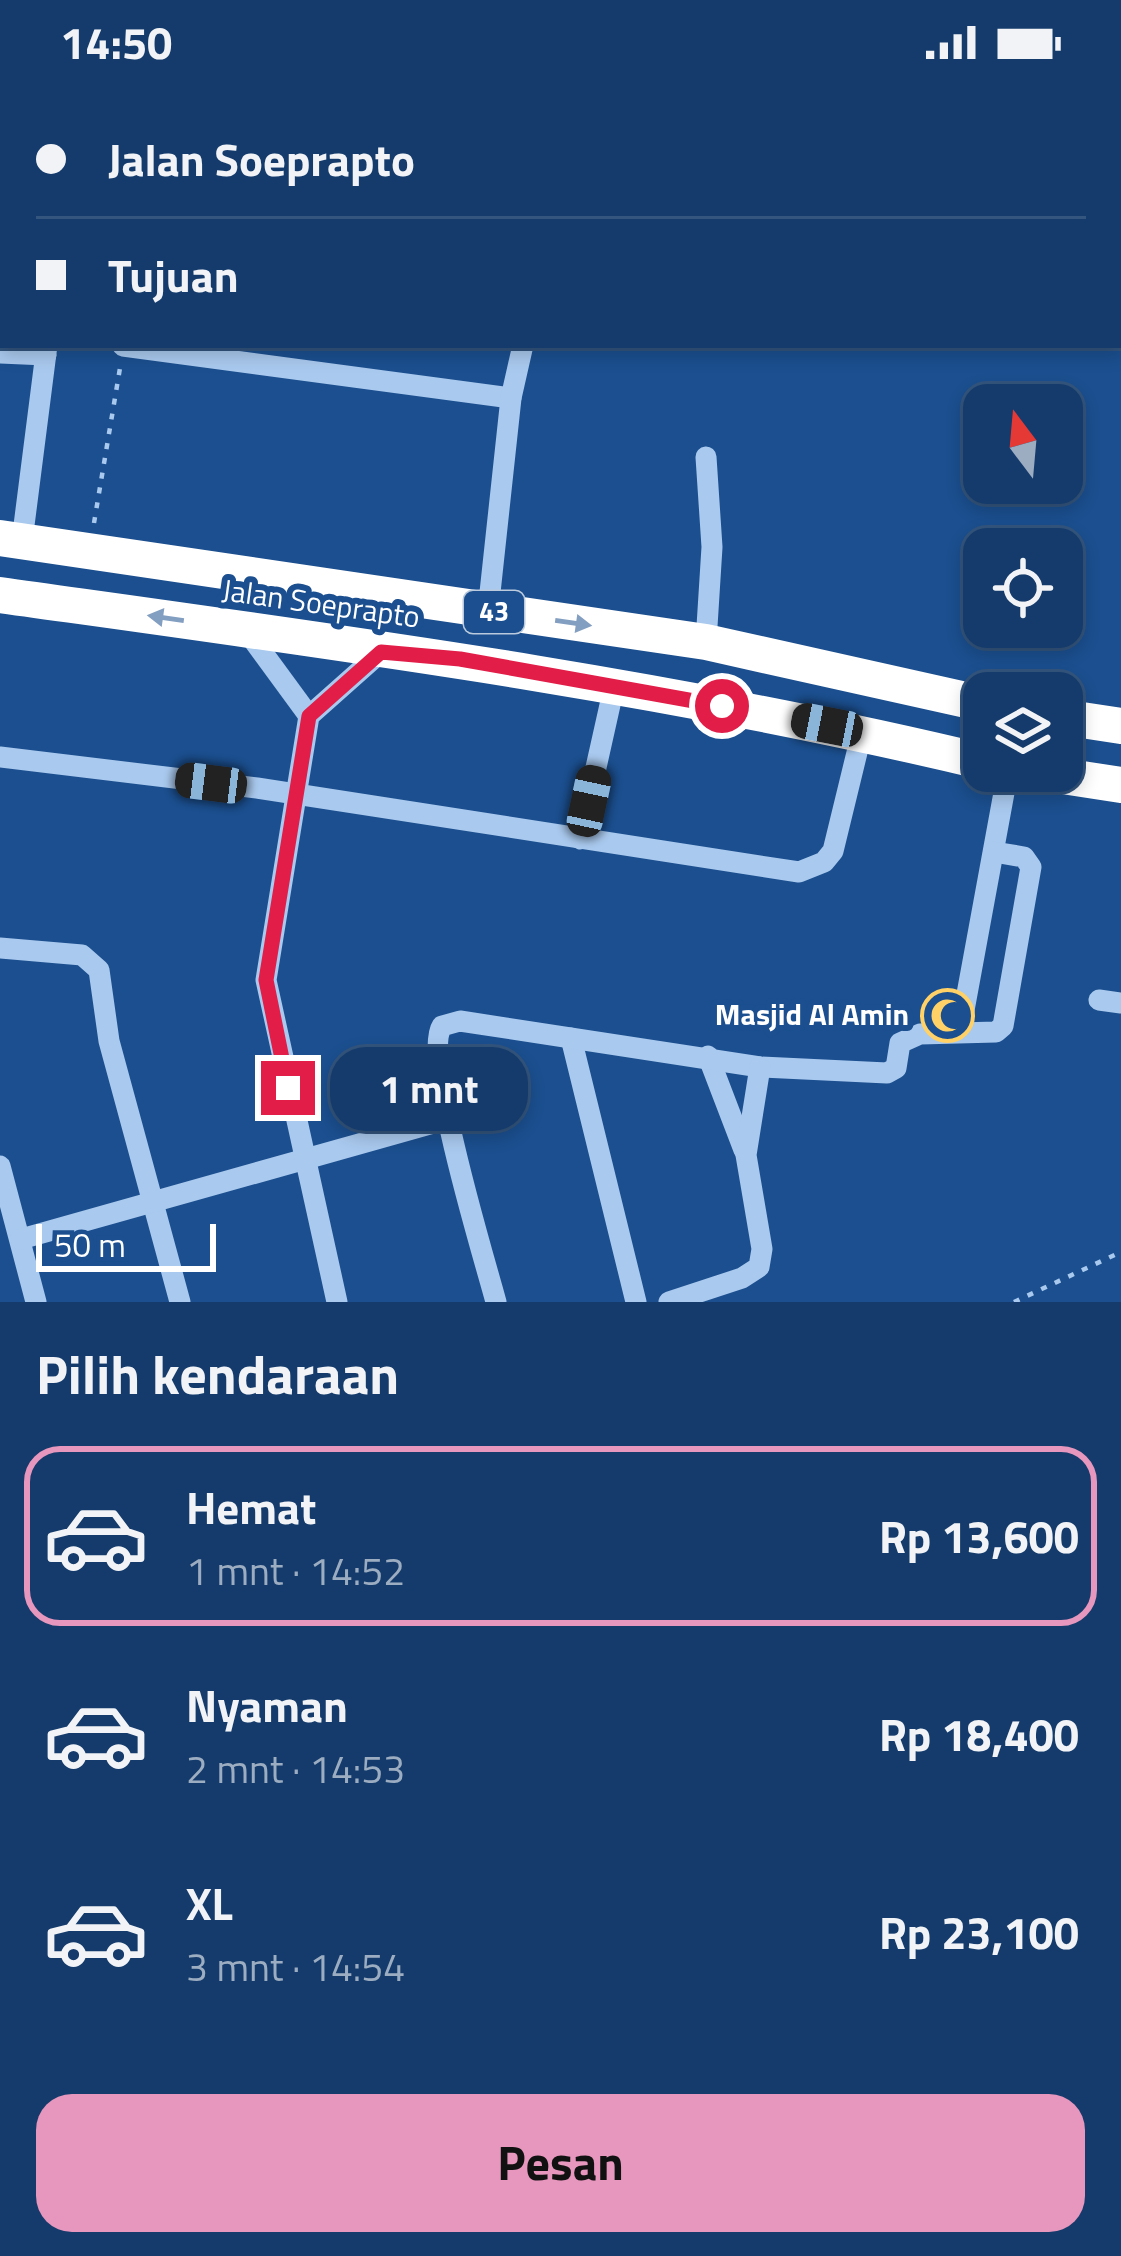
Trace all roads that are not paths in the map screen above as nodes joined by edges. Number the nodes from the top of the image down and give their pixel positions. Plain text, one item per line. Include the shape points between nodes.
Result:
1 (138, 348) edge
2 (522, 348) edge
3 (47, 350) edge
4 (0, 353) edge
5 (511, 398) junction
6 (706, 457) dead end
7 (11, 539) edge
8 (0, 595) edge
9 (488, 611) junction
10 (245, 629) junction
11 (706, 642) junction
12 (381, 652) junction
13 (614, 687) junction
14 (963, 699) edge
15 (309, 716) junction
16 (1083, 720) edge
17 (1121, 726) edge
18 (862, 732) junction
19 (963, 757) edge
20 (0, 758) edge
21 (1083, 779) edge
22 (1121, 785) edge
23 (1004, 792) edge
24 (299, 796) junction
25 (580, 839) junction
26 (994, 853) junction
27 (0, 948) edge
28 (960, 1032) junction
29 (571, 1038) junction
30 (708, 1056) junction
31 (760, 1067) junction
32 (448, 1119) junction
33 (746, 1156) junction
34 (303, 1162) junction
35 (0, 1166) edge
36 (152, 1200) junction
37 (20, 1238) junction
38 (36, 1302) edge
39 (180, 1302) edge
40 (337, 1302) edge
41 (496, 1302) edge
42 (637, 1302) edge
43 (670, 1302) edge

1 - 5 street
2 - 5 street
3 - 4 street
3 - 7 street
5 - 9 street
6 - 11 street
7 - 9 highway, Jalan Soeprapto / 43
10 -> 8 highway, Jalan Soeprapto / 43
9 -> 11 highway, Jalan Soeprapto / 43
10 - 12 highway, Jalan Soeprapto / 43
10 - 15 street
11 - 14 highway, Jalan Soeprapto / 43
12 - 13 highway, Jalan Soeprapto / 43
12 - 15 street
13 - 18 highway, Jalan Soeprapto / 43
13 - 25 street
15 - 24 street
16 - 17 highway
18 - 19 highway, Jalan Soeprapto / 43
18 - 25 street via 833,851 809,870
20 - 24 street
21 - 22 highway
23 - 26 street
24 - 25 street
24 - 34 street via 266,980
26 - 28 street
26 - 28 street via 1024,857 1031,867 1003,1026
27 - 36 street via 82,955 99,970 109,1041
28 - 31 street via 907,1038 894,1070 876,1076
29 - 30 street
29 - 32 street via 460,1021 442,1026 436,1041
29 - 42 street
30 - 31 street
30 - 33 street
31 - 33 street
32 - 34 street
32 - 41 street
33 - 43 street via 759,1267
34 - 36 street
34 - 40 street
35 - 37 street
36 - 37 street
36 - 39 street
37 - 38 street

